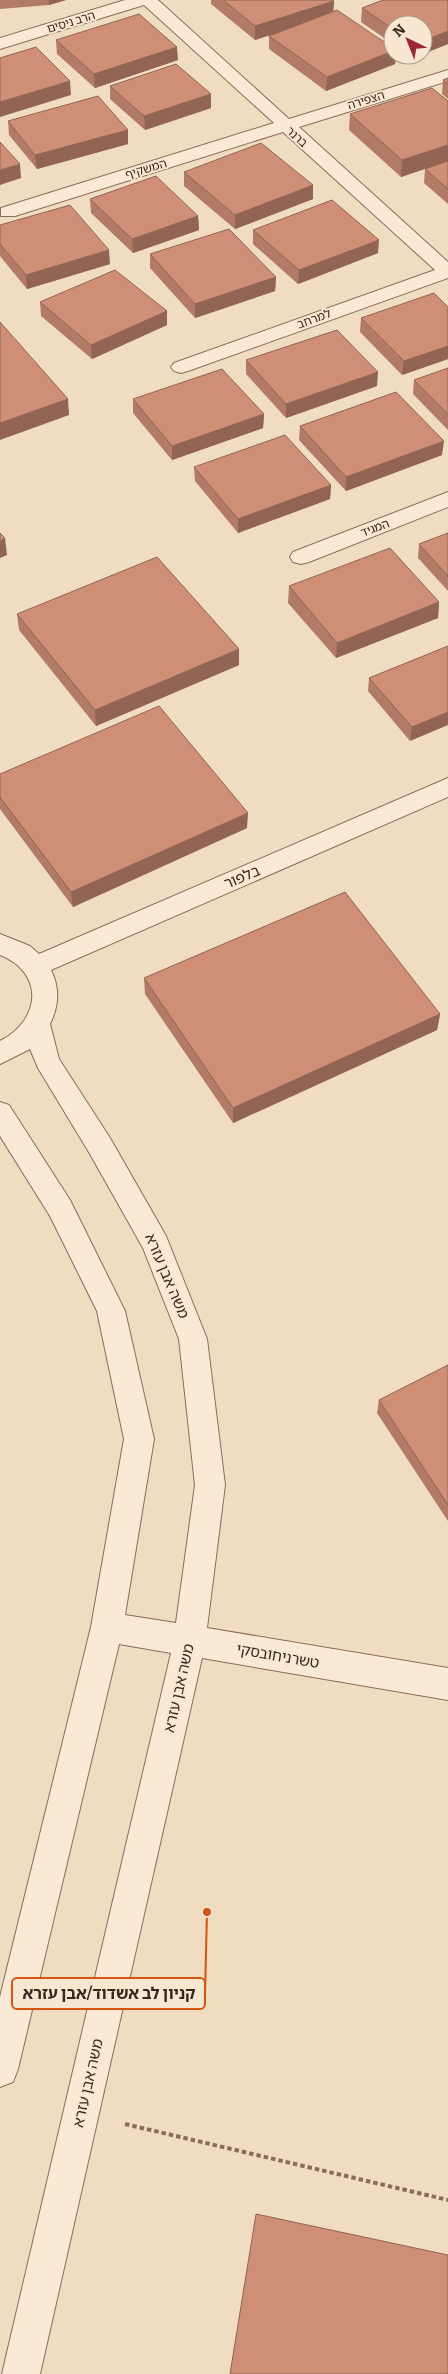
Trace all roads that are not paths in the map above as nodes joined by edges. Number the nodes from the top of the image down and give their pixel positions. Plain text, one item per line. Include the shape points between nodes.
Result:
1 (142, 0) edge
2 (148, 0) edge
3 (0, 44) edge
4 (448, 75) edge
5 (285, 126) junction
6 (8, 212) dead end
7 (448, 272) edge
8 (181, 367) dead end
9 (448, 499) edge
10 (301, 556) dead end
11 (448, 788) edge
12 (1, 944) edge
13 (36, 966) junction
14 (38, 1025) junction
15 (0, 1053) edge
16 (0, 1113) edge
17 (107, 1627) junction
18 (190, 1640) junction
19 (448, 1684) edge
20 (0, 2070) edge
21 (21, 2374) edge

1 - 3 street, הרב ניסים
2 - 5 street, ברנר
4 - 5 street, הצפירה
5 - 6 street, המשקיף
5 - 7 street, ברנר
7 - 8 street, למרחב
9 - 10 street, המגיד
11 - 13 street, בלפור
12 - 13 street via 22,954
13 - 14 street via 44,980 47,995
14 - 15 street via 24,1040
14 - 18 street, משה אבן עזרא via 47,1061 156,1244 193,1339 210,1485
16 - 17 street via 60,1208 111,1311 139,1439
17 - 18 street, טשרניחובסקי
17 - 20 street
18 - 19 street, טשרניחובסקי
18 - 21 street, משה אבן עזרא

